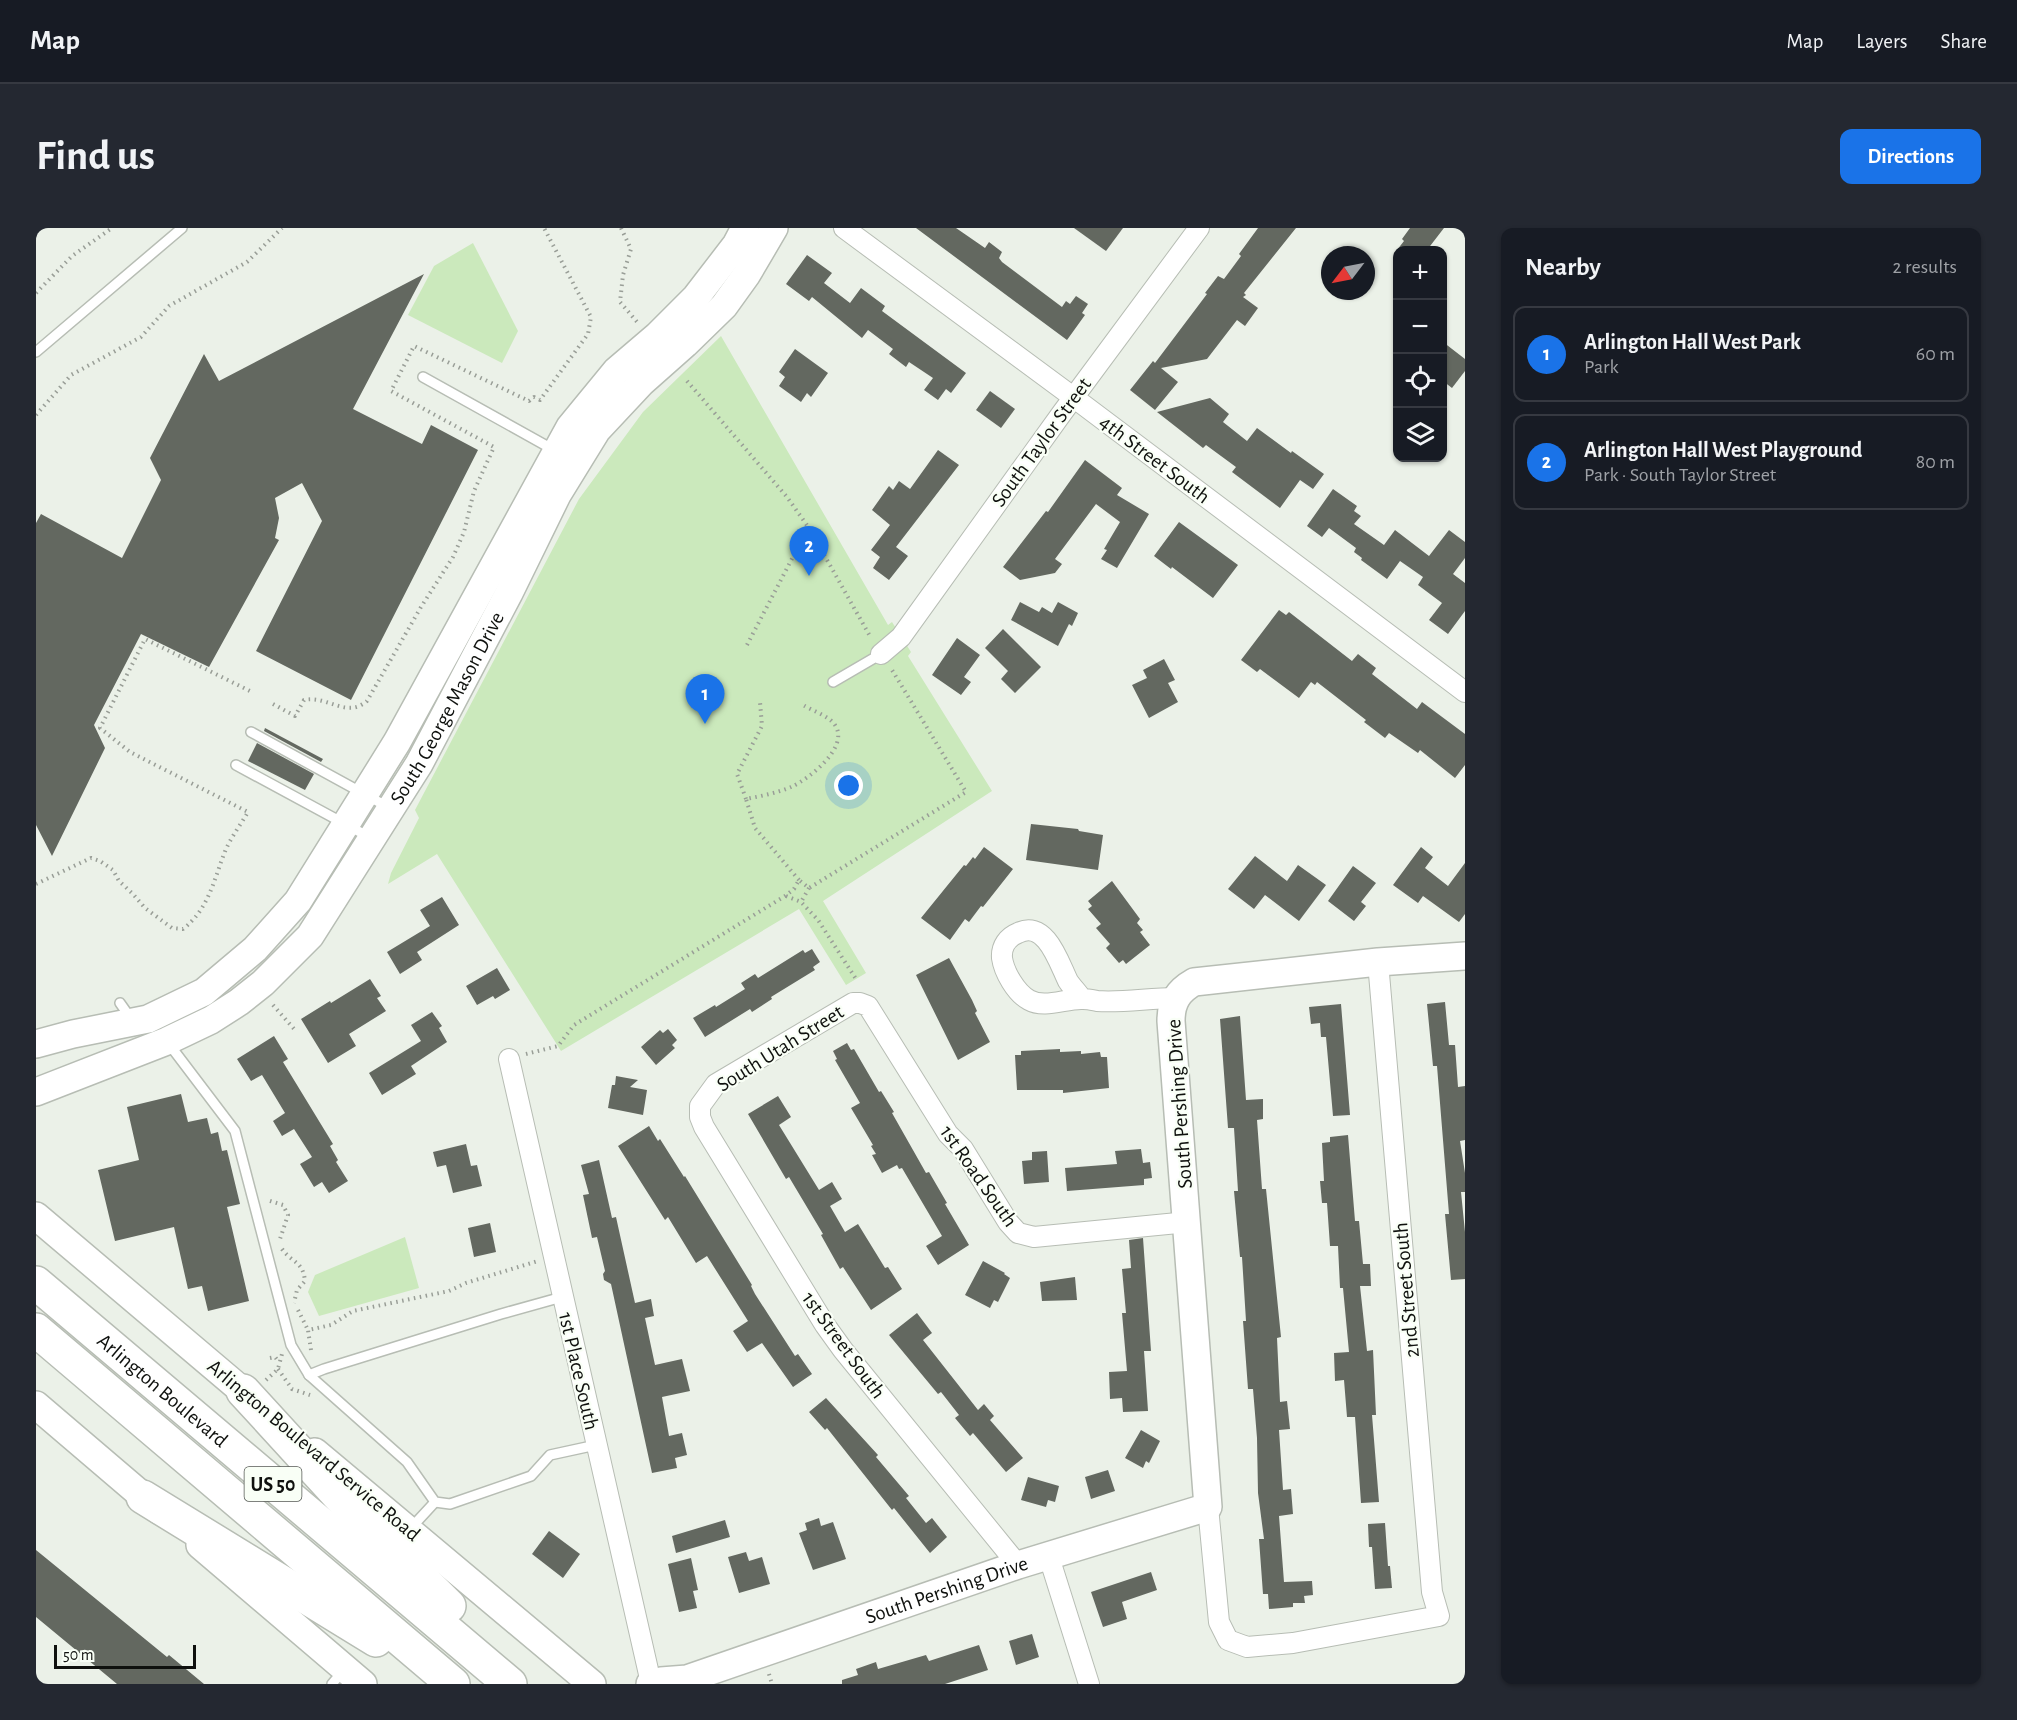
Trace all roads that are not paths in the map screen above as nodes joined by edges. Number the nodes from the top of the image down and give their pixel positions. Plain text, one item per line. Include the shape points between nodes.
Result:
1 (182, 228) edge
2 (745, 228) edge
3 (774, 228) edge
4 (844, 228) edge
5 (1199, 228) edge
6 (36, 352) edge
7 (423, 377) dead end
8 (1073, 397) junction
9 (567, 457) junction
10 (882, 655) joint
11 (834, 682) dead end
12 (1465, 692) edge
13 (251, 732) dead end
14 (236, 765) dead end
15 (366, 794) junction
16 (392, 809) junction
17 (347, 824) junction
18 (373, 839) junction
19 (1465, 956) edge
20 (1378, 962) junction
21 (1175, 998) junction
22 (1082, 999) dead end
23 (868, 1006) joint
24 (147, 1024) junction
25 (36, 1044) edge
26 (509, 1059) road end
27 (36, 1092) edge
28 (700, 1106) joint
29 (36, 1216) edge
30 (1188, 1222) junction
31 (36, 1283) edge
32 (562, 1297) junction
33 (36, 1330) edge
34 (309, 1375) junction
35 (243, 1391) junction
36 (36, 1405) edge
37 (596, 1445) junction
38 (143, 1497) junction
39 (435, 1502) junction
40 (1208, 1507) junction
41 (408, 1530) junction
42 (1049, 1557) junction
43 (1018, 1565) junction
44 (1247, 1647) joint
45 (347, 1679) edge
46 (685, 1682) edge
47 (447, 1684) edge
48 (453, 1684) edge
49 (510, 1684) edge
50 (530, 1684) edge
51 (592, 1684) edge
52 (650, 1684) edge
53 (1089, 1684) edge

1 - 6 lane
2 - 9 main road, South George Mason Drive via 696,297 616,371 570,427
3 - 9 main road, South George Mason Drive via 724,306
4 - 8 street, 4th Street South
5 - 8 street, South Taylor Street
7 - 9 lane
8 - 10 street, South Taylor Street via 901,637
8 - 12 street, 4th Street South
9 - 15 main road, South George Mason Drive
9 - 16 main road, South George Mason Drive via 557,495 509,592
10 - 11 lane
13 - 15 lane
14 - 17 lane
15 - 16 lane
15 - 17 main road, South George Mason Drive
16 - 18 main road, South George Mason Drive
17 - 18 lane
17 - 24 main road, South George Mason Drive via 298,902 255,949 204,992
18 - 24 main road, South George Mason Drive via 310,936 271,975 211,1020
19 - 20 main road, South Pershing Drive
20 - 21 main road, South Pershing Drive via 1194,982
20 - 44 street, 2nd Street South via 1432,1592 1439,1616 1293,1643
21 - 22 street
21 - 30 main road, South Pershing Drive via 1171,1022
23 - 28 street, South Utah Street via 853,1003 716,1084
23 - 30 street, 1st Road South via 948,1134 963,1149 1018,1233 1034,1237
24 - 25 main road, South George Mason Drive via 71,1030
24 - 27 main road, South George Mason Drive
24 - 34 lane via 235,1131 282,1317 291,1345
26 - 32 street, 1st Place South
28 - 43 street, 1st Street South via 704,1127 825,1325
29 - 35 main road, Arlington Boulevard Service Road
30 - 40 main road, South Pershing Drive
31 - 49 highway, Arlington Boulevard / US 50
32 - 34 lane
32 - 37 street, 1st Place South
33 - 48 highway, Arlington Boulevard / US 50
34 - 39 lane via 407,1462
35 - 41 main road, Arlington Boulevard Service Road
35 - 50 highway via 374,1532
36 - 38 main road
37 - 39 lane via 550,1455 531,1476 450,1504
37 - 52 street, 1st Place South
38 - 45 main road
38 - 47 highway
39 - 41 lane
40 - 42 main road, South Pershing Drive
40 - 44 street, South Pershing Drive via 1218,1622 1228,1640
41 - 51 main road, Arlington Boulevard Service Road
42 - 43 main road, South Pershing Drive
42 - 53 street
43 - 46 main road, South Pershing Drive
46 - 52 main road, South Pershing Drive

